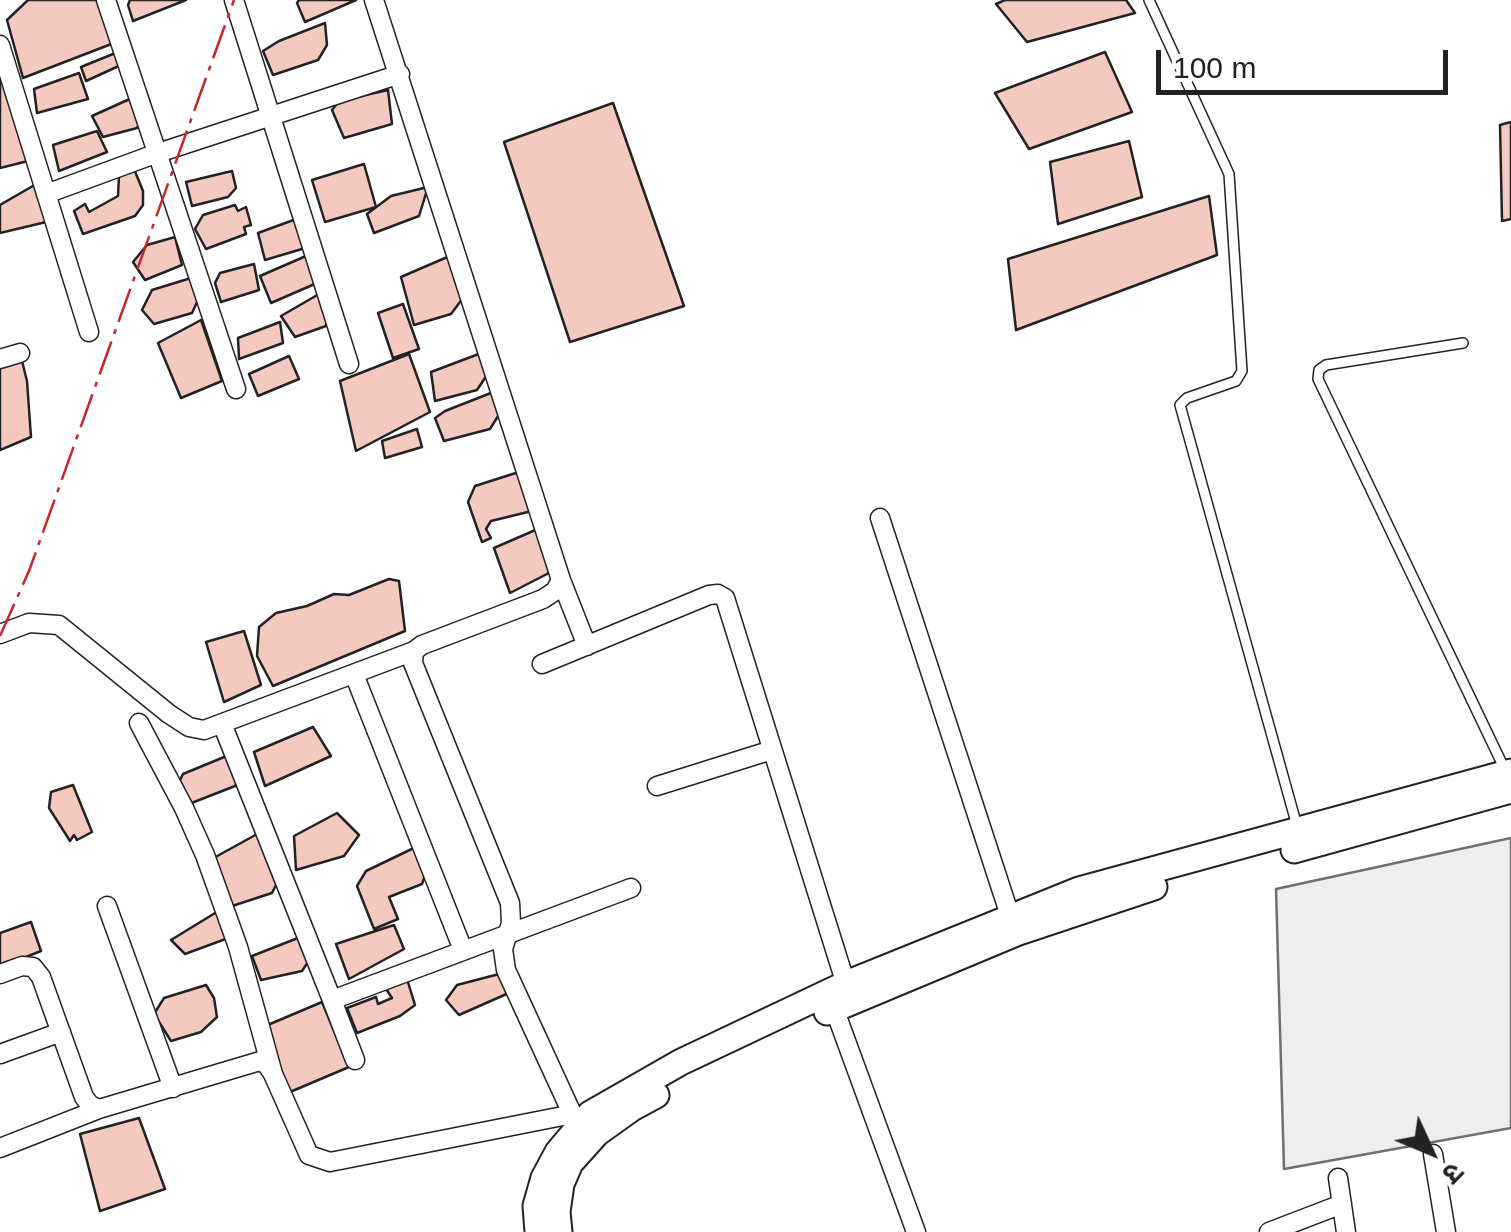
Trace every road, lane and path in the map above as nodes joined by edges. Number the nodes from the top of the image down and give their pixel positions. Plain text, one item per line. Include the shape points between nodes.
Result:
1 (106, 0) edge
2 (234, 0) edge
3 (374, 0) edge
4 (1150, 0) edge
5 (0, 45) edge
6 (400, 74) junction
7 (272, 115) junction
8 (155, 154) junction
9 (46, 194) junction
10 (89, 332) dead end
11 (1462, 343) dead end
12 (20, 353) dead end
13 (0, 359) edge
14 (349, 364) dead end
15 (236, 389) dead end
16 (880, 518) dead end
17 (561, 580) junction
18 (0, 634) edge
19 (586, 646) junction
20 (414, 651) junction
21 (542, 664) dead end
22 (354, 674) junction
23 (140, 723) dead end
24 (223, 726) junction
25 (772, 750) junction
26 (1509, 782) edge
27 (657, 786) dead end
28 (1301, 839) junction
29 (631, 888) dead end
30 (107, 906) dead end
31 (1013, 924) junction
32 (507, 935) junction
33 (463, 950) junction
34 (0, 974) edge
35 (844, 998) junction
36 (332, 1000) junction
37 (61, 1032) junction
38 (0, 1054) edge
39 (355, 1060) dead end
40 (273, 1074) junction
41 (173, 1088) junction
42 (99, 1110) junction
43 (579, 1127) junction
44 (0, 1148) edge
45 (1433, 1154) dead end
46 (1338, 1178) dead end
47 (1342, 1204) junction
48 (1290, 1228) edge
49 (538, 1232) edge
50 (559, 1232) edge
51 (916, 1232) edge
52 (1269, 1232) edge
53 (1346, 1232) edge
54 (1446, 1232) edge

1 - 8 street
2 - 7 street
3 - 6 street
4 - 28 lane via 1230,174 1242,371 1236,380 1180,405
5 - 9 street
6 - 7 street
6 - 17 street
7 - 8 street
7 - 14 street
8 - 9 street
8 - 15 street
9 - 10 street
11 - 26 lane via 1326,365 1318,378
12 - 13 street
16 - 31 street
17 - 19 street
17 - 20 street via 543,598
18 - 24 street via 30,623 59,625 179,720 204,730
19 - 21 street
19 - 25 street via 718,594 729,608
20 - 22 street
20 - 32 street via 413,663 510,903
22 - 24 street
22 - 33 street
23 - 40 street via 205,856
24 - 36 street
25 - 27 street
25 - 35 street
26 - 28 main road
28 - 31 main road via 1080,890
29 - 32 street
30 - 41 street
31 - 35 main road
32 - 33 street
32 - 43 street via 506,970
33 - 36 street
34 - 37 street via 32,967
35 - 43 main road via 681,1062 615,1097
35 - 51 street
36 - 39 street
37 - 38 street
37 - 42 street via 84,1096
40 - 41 street via 260,1061
40 - 43 street via 309,1155 330,1162
41 - 42 street
42 - 44 street
43 - 49 main road via 544,1178
43 - 50 main road via 560,1184
45 - 54 street
46 - 47 street
47 - 48 street
47 - 53 street
48 - 52 street

